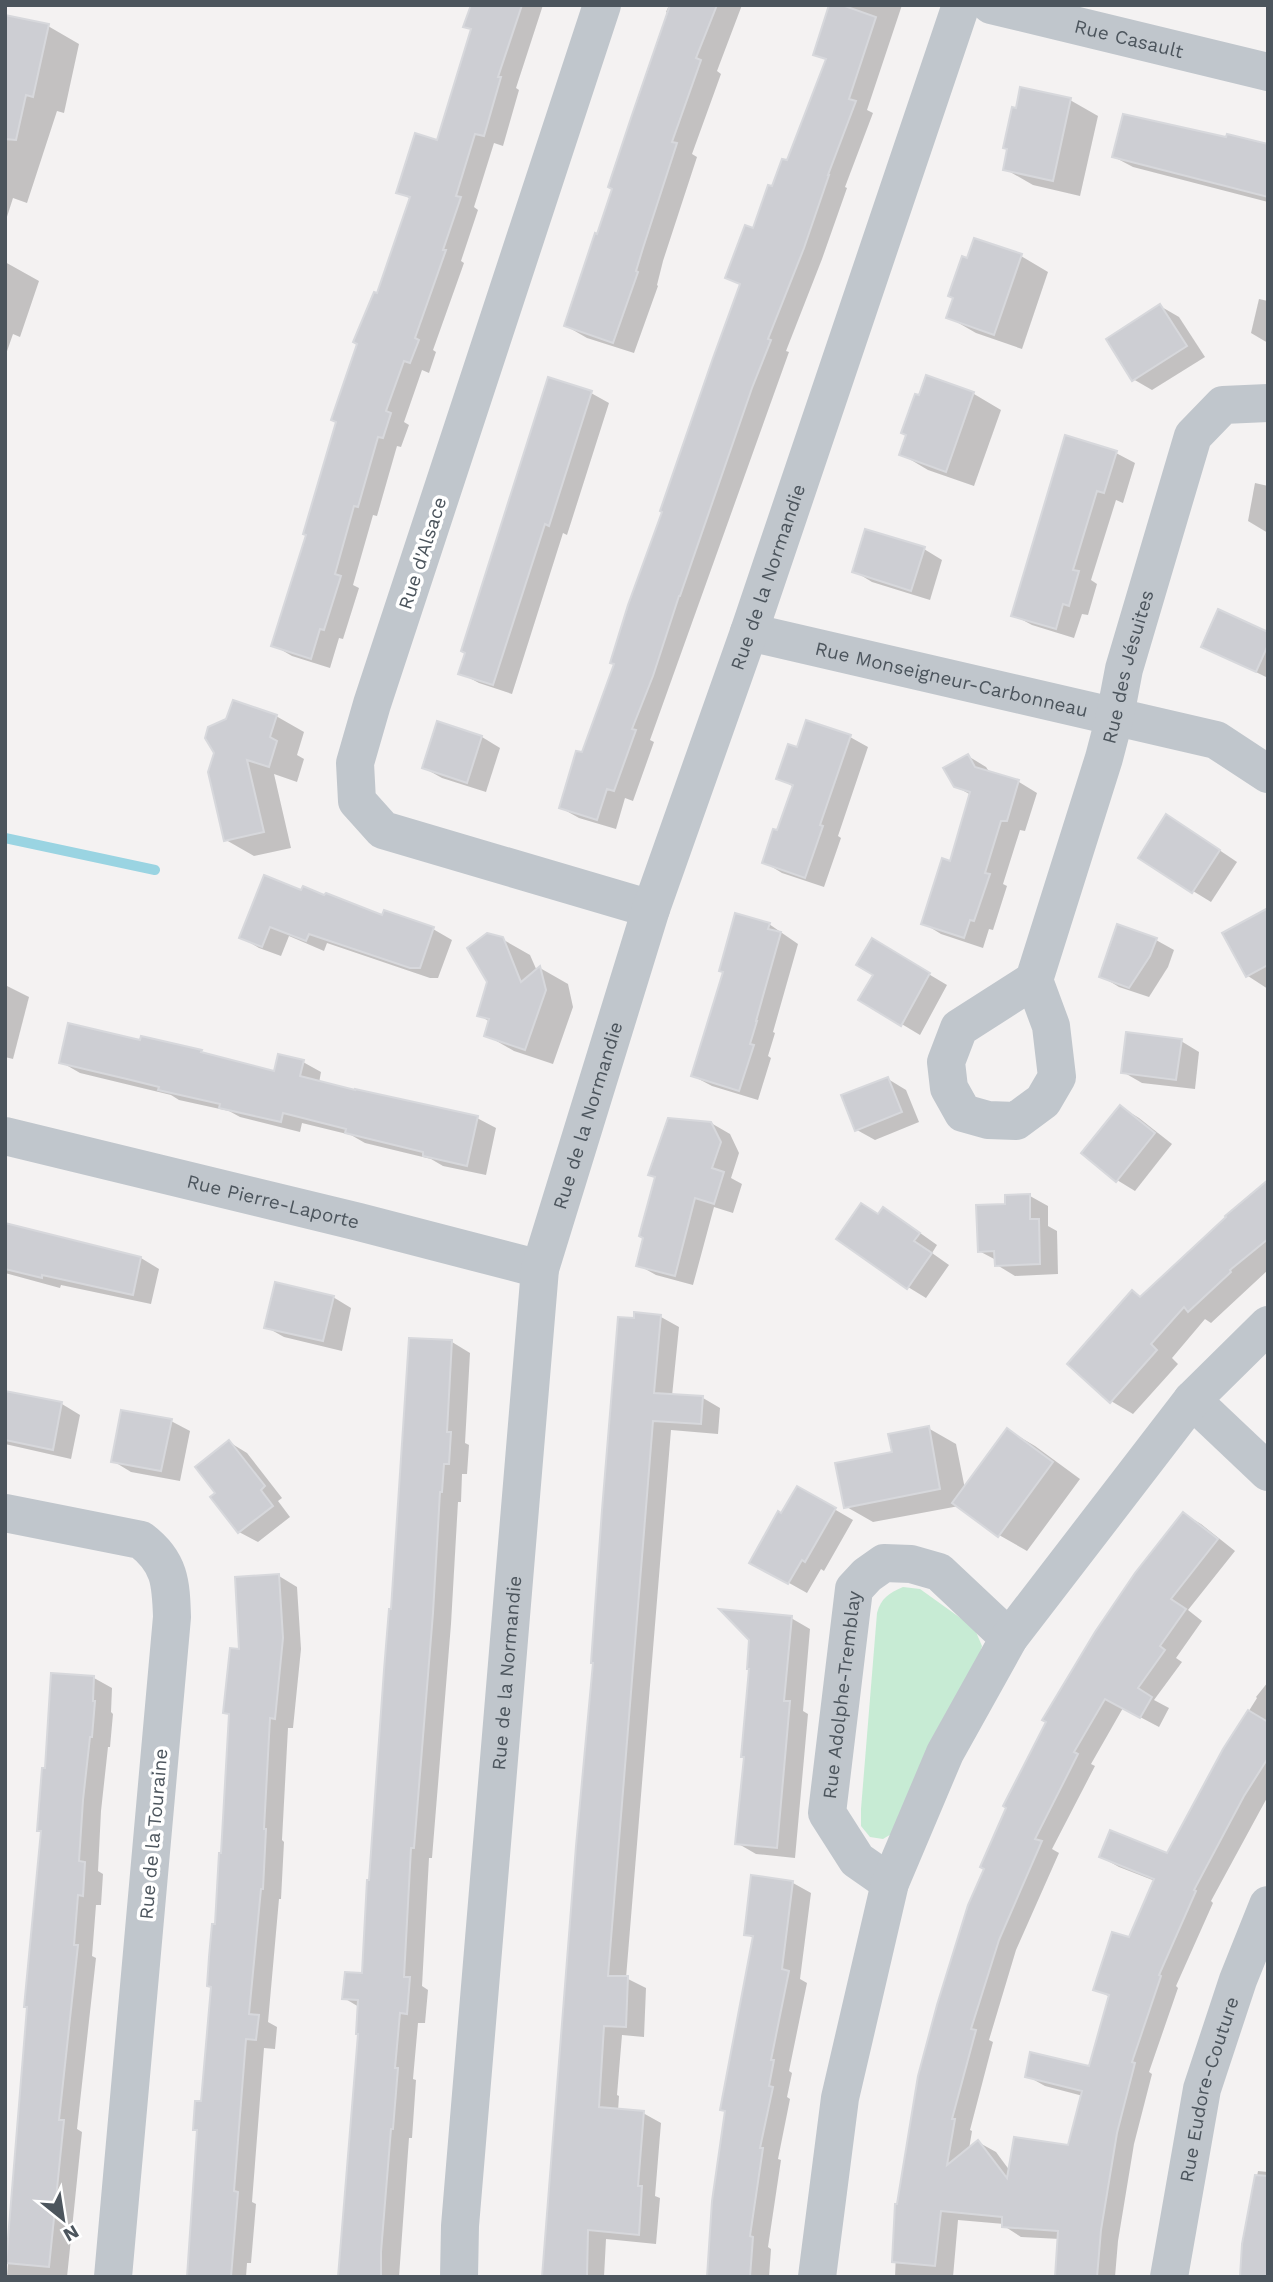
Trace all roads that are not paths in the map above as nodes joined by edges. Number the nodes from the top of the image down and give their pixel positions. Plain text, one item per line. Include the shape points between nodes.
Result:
1 (602, 5) edge
2 (961, 5) edge
3 (991, 5) edge
4 (1268, 72) edge
5 (1268, 403) edge
6 (749, 632) junction
7 (1115, 716) junction
8 (1268, 775) edge
9 (651, 909) junction
10 (1034, 981) dead end
11 (5, 1136) edge
12 (540, 1269) junction
13 (1268, 1325) edge
14 (1192, 1400) junction
15 (1268, 1472) edge
16 (5, 1513) edge
17 (1009, 1638) junction
18 (890, 1883) junction
19 (1268, 1905) edge
20 (113, 2277) edge
21 (459, 2277) edge
22 (817, 2277) edge
23 (1169, 2277) edge

1 - 9 street, Rue d'Alsace via 372,705 355,763 357,801 383,830
2 - 6 street, Rue de la Normandie
3 - 4 street, Rue Casault
5 - 7 street, Rue des Jésuites via 1223,405 1193,436 1124,669
6 - 7 street, Rue Monseigneur-Carbonneau
6 - 9 street, Rue de la Normandie
7 - 8 street, Rue Monseigneur-Carbonneau via 1216,740
7 - 10 street, Rue des Jésuites
9 - 12 street, Rue de la Normandie
11 - 12 street, Rue Pierre-Laporte
12 - 21 street, Rue de la Normandie
13 - 14 street
14 - 15 street
14 - 17 street
16 - 20 street, Rue de la Touraine via 141,1540 156,1552 171,1587 172,1618
17 - 18 street via 945,1753
17 - 18 street, Rue Adolphe-Tremblay via 939,1572 884,1563 854,1589 827,1813 857,1860
18 - 22 street via 840,2098
19 - 23 street, Rue Eudore-Couture via 1202,2089

